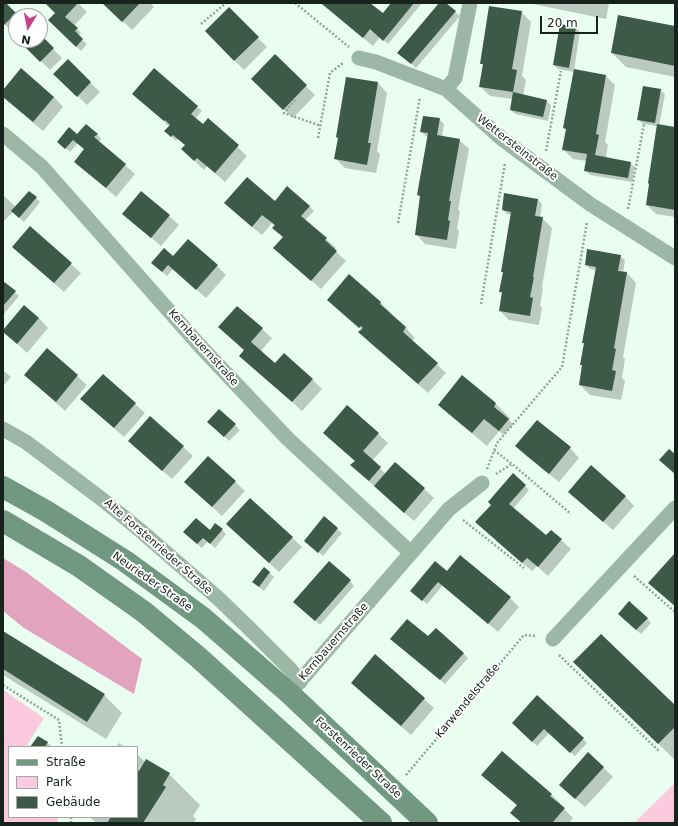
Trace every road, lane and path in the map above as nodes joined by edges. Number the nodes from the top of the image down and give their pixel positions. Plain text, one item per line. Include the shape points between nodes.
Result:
1 (226, 3) edge
2 (295, 3) edge
3 (470, 3) edge
4 (201, 24) dead end
5 (359, 58) junction
6 (561, 71) dead end
7 (423, 80) junction
8 (446, 89) junction
9 (295, 100) dead end
10 (644, 124) dead end
11 (320, 126) junction
12 (3, 134) edge
13 (318, 138) dead end
14 (516, 148) junction
15 (537, 165) junction
16 (590, 204) junction
17 (398, 223) dead end
18 (621, 224) junction
19 (675, 258) edge
20 (481, 304) dead end
21 (3, 429) edge
22 (494, 450) junction
23 (512, 464) junction
24 (482, 483) junction
25 (3, 487) edge
26 (675, 508) edge
27 (449, 509) junction
28 (571, 514) dead end
29 (3, 521) edge
30 (411, 553) junction
31 (622, 565) junction
32 (524, 568) dead end
33 (675, 612) edge
34 (553, 639) junction
35 (3, 685) edge
36 (294, 688) junction
37 (62, 746) edge
38 (660, 752) dead end
39 (392, 790) junction
40 (381, 823) edge
41 (427, 823) edge

1 - 4 path
2 - 5 path via 353,50
3 - 8 street via 455,78
5 - 7 street, Wettersteinstraße
5 - 11 path via 346,60 330,73
6 - 15 path via 545,154
7 - 8 street, Wettersteinstraße
7 - 17 path
8 - 14 street, Wettersteinstraße via 502,139
9 - 11 path via 284,114
10 - 18 path via 628,210
11 - 13 path
12 - 30 street, Kernbauernstraße via 42,167 195,340 288,439
14 - 15 street, Wettersteinstraße
14 - 20 path via 505,162
15 - 16 street, Wettersteinstraße
16 - 18 street, Wettersteinstraße
16 - 22 path via 562,367 497,443
18 - 19 street, Wettersteinstraße
21 - 36 street, Alte Forstenrieder Straße via 26,442 141,531 245,624 290,669
22 - 23 path
22 - 24 path
23 - 24 path
23 - 28 path
24 - 27 street, Kernbauernstraße
25 - 36 main road, Neurieder Straße via 119,557
26 - 31 street
27 - 30 street, Kernbauernstraße
27 - 32 path
29 - 40 main road via 79,566 144,612 198,657
30 - 36 street, Kernbauernstraße
31 - 33 path
31 - 34 street
34 - 38 path via 556,651
34 - 39 path, Karwendelstraße via 524,635
35 - 37 path via 59,720
36 - 39 main road, Forstenrieder Straße
39 - 41 main road, Forstenrieder Straße

